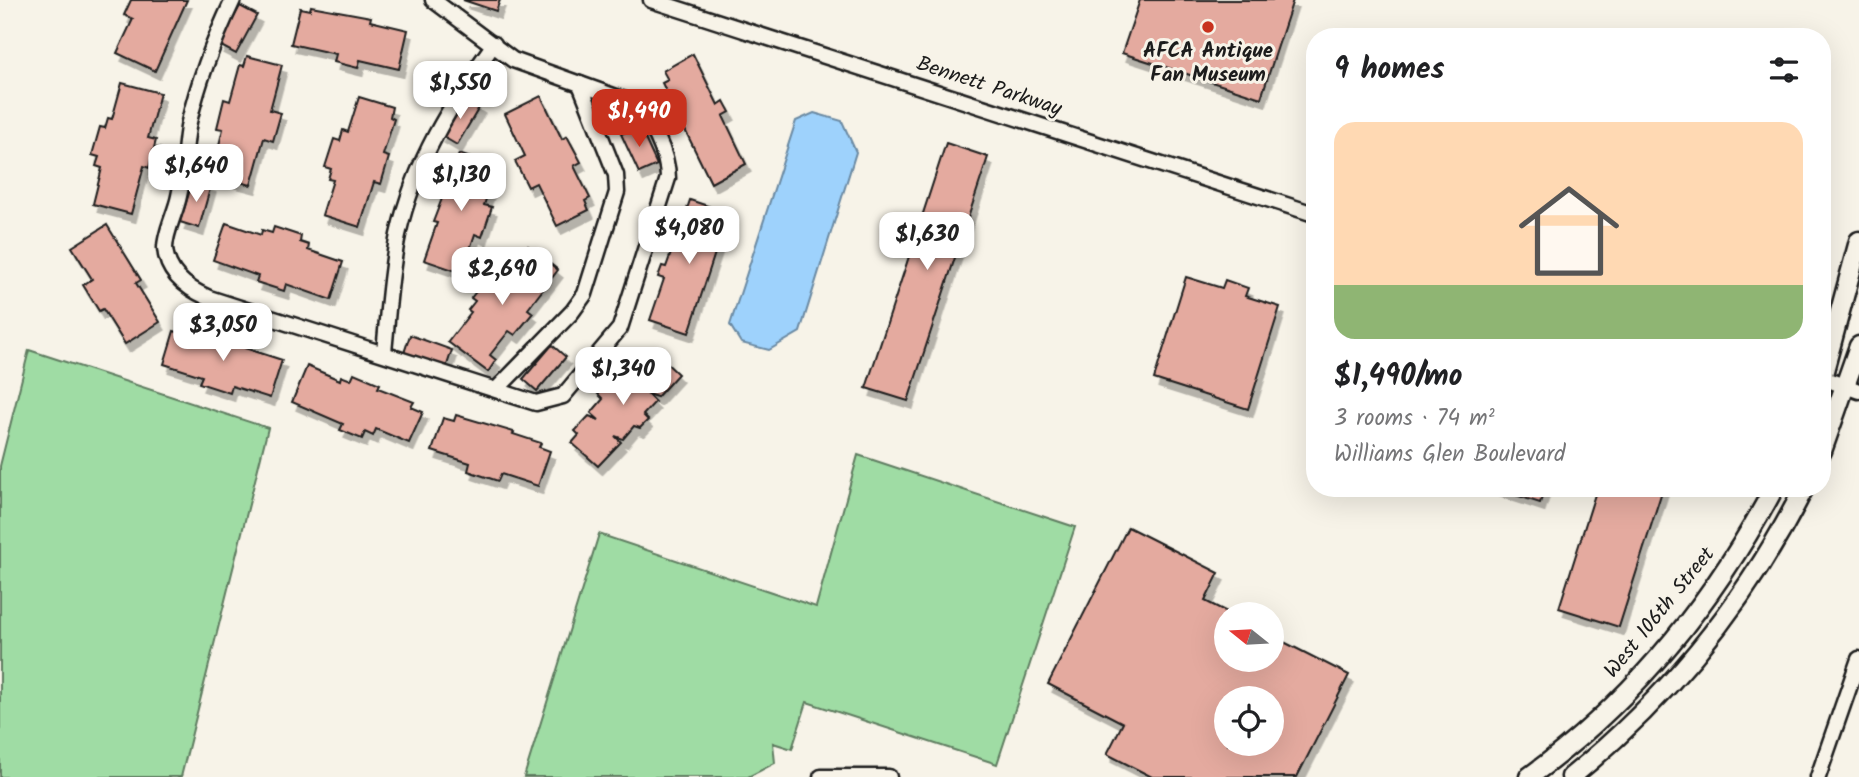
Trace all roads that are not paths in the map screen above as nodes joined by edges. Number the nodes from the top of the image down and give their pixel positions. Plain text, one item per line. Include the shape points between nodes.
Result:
1 (233, 0) edge
2 (433, 0) edge
3 (651, 0) edge
4 (494, 44) junction
5 (580, 84) junction
6 (1306, 211) edge
7 (1859, 241) edge
8 (1831, 345) edge
9 (1859, 346) edge
10 (384, 352) junction
11 (1831, 381) edge
12 (497, 389) junction
13 (1853, 389) edge
14 (1831, 433) edge
15 (1769, 497) edge
16 (1799, 497) edge
17 (1859, 659) edge
18 (821, 777) edge
19 (889, 777) edge
20 (1529, 777) edge
21 (1571, 777) edge
22 (1818, 777) edge

1 - 10 street via 208,51 188,125 187,160 165,247 169,265 192,291 209,298
2 - 4 street
3 - 6 street, Bennett Parkway
4 - 5 street via 513,60
4 - 10 street via 455,98 425,154 398,234
5 - 12 street via 616,175 617,192 585,294
5 - 12 street via 633,103 645,114 668,167 668,178 620,328 563,396 536,402
7 - 8 street
9 - 13 street
10 - 12 street
11 - 13 street
13 - 14 street
15 - 20 street, West 106th Street via 1711,593 1655,662 1602,717
16 - 21 street via 1754,575 1700,649 1642,715
17 - 22 street
18 - 19 street

